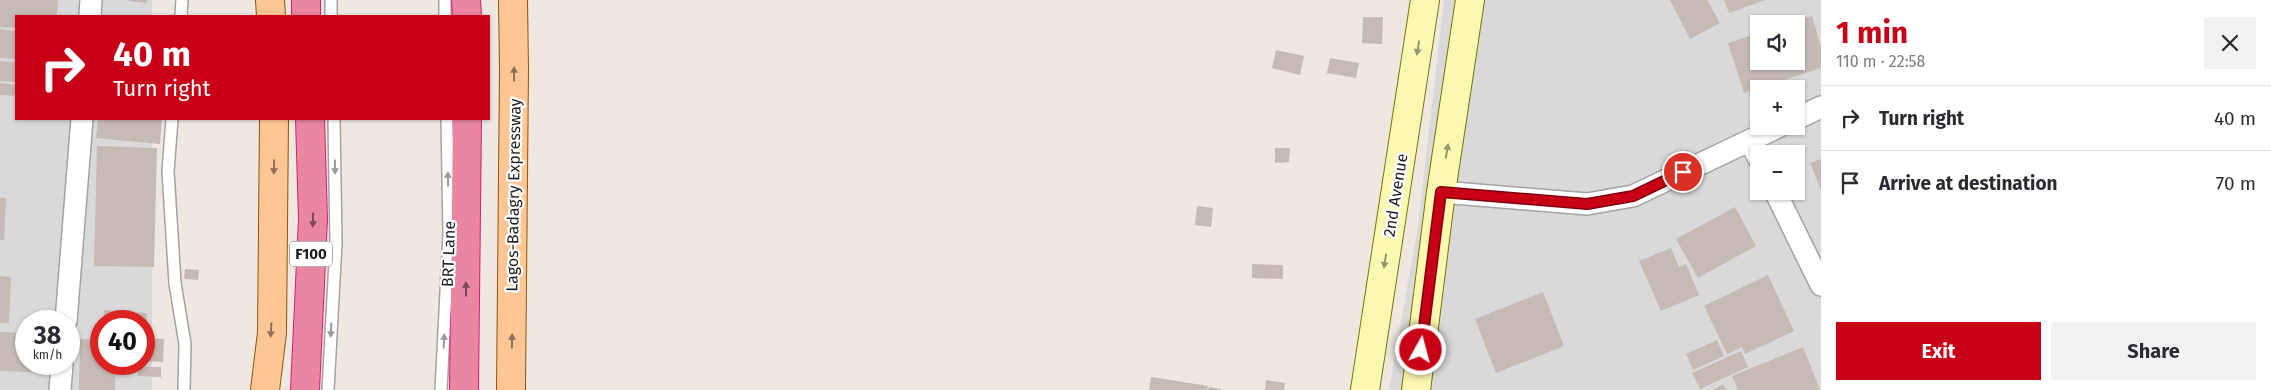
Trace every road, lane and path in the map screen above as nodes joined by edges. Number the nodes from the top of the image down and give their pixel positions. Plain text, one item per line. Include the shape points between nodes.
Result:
1 (91, 0) edge
2 (182, 0) edge
3 (270, 0) edge
4 (306, 0) edge
5 (331, 0) edge
6 (445, 0) edge
7 (466, 0) edge
8 (513, 0) edge
9 (1425, 0) edge
10 (1470, 0) edge
11 (90, 15) edge
12 (181, 15) edge
13 (271, 15) edge
14 (306, 15) edge
15 (331, 15) edge
16 (445, 15) edge
17 (466, 15) edge
18 (1821, 107) edge
19 (1805, 114) edge
20 (82, 120) edge
21 (172, 120) edge
22 (274, 120) edge
23 (310, 120) edge
24 (334, 120) edge
25 (447, 120) edge
26 (467, 120) edge
27 (1770, 135) edge
28 (1759, 145) edge
29 (1750, 152) edge
30 (1441, 192) junction
31 (1779, 200) edge
32 (1821, 285) edge
33 (67, 310) edge
34 (61, 375) edge
35 (60, 390) edge
36 (184, 390) edge
37 (265, 390) edge
38 (305, 390) edge
39 (328, 390) edge
40 (441, 390) edge
41 (464, 390) edge
42 (511, 390) edge
43 (1365, 390) edge
44 (1416, 390) edge

1 - 11 street
2 - 12 lane
3 - 13 main road
4 - 14 highway
5 - 15 lane
6 - 16 lane
7 - 17 highway
42 -> 8 main road, Lagos-Badagry Expressway
9 -> 43 street, 2nd Avenue
30 -> 10 street
18 - 19 street
20 - 33 street
21 - 36 lane via 168,171 174,283 186,344
22 -> 37 main road via 272,333
23 -> 38 highway, F100 via 313,219
24 -> 39 lane via 336,243
40 -> 25 lane, BRT Lane via 449,232
41 -> 26 highway
27 - 28 street
29 - 30 street via 1633,196 1587,204
30 - 44 street
31 - 32 street
34 - 35 street

